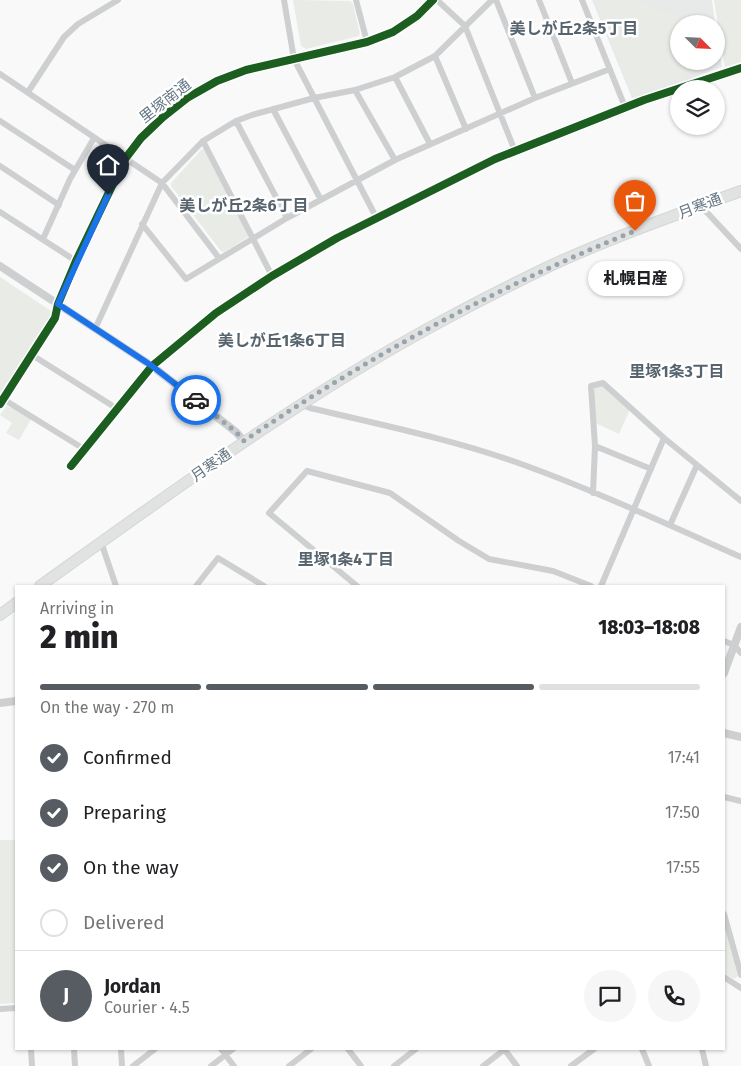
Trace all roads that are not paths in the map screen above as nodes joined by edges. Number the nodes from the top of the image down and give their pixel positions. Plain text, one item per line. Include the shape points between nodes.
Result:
1 (118, 0) edge
2 (284, 0) edge
3 (356, 0) edge
4 (433, 0) edge
5 (437, 0) edge
6 (492, 0) edge
7 (496, 0) edge
8 (539, 0) edge
9 (582, 0) edge
10 (465, 26) junction
11 (367, 42) junction
12 (435, 56) junction
13 (294, 60) junction
14 (741, 68) edge
15 (610, 69) junction
16 (0, 74) edge
17 (395, 77) junction
18 (572, 83) junction
19 (355, 90) junction
20 (28, 92) junction
21 (314, 98) junction
22 (535, 98) junction
23 (625, 107) junction
24 (273, 109) junction
25 (499, 113) junction
26 (236, 121) junction
27 (0, 122) edge
28 (466, 129) junction
29 (94, 138) junction
30 (203, 141) junction
31 (430, 144) junction
32 (515, 151) junction
33 (125, 159) junction
34 (395, 160) junction
35 (0, 166) edge
36 (75, 170) junction
37 (357, 179) junction
38 (162, 183) junction
39 (741, 191) edge
40 (321, 200) junction
41 (59, 205) junction
42 (700, 205) junction
43 (0, 212) edge
44 (376, 217) junction
45 (287, 218) junction
46 (142, 224) junction
47 (254, 238) junction
48 (43, 239) junction
49 (741, 249) edge
50 (219, 258) junction
51 (76, 261) junction
52 (0, 266) edge
53 (272, 276) junction
54 (58, 304) junction
55 (95, 329) junction
56 (32, 355) junction
57 (152, 366) junction
58 (1, 402) edge
59 (301, 404) junction
60 (116, 408) junction
61 (664, 438) junction
62 (244, 441) junction
63 (595, 446) junction
64 (84, 449) junction
65 (71, 466) dead end
66 (697, 466) junction
67 (651, 470) junction
68 (593, 493) junction
69 (741, 501) edge
70 (634, 510) junction
71 (670, 525) junction
72 (101, 542) junction
73 (741, 557) edge
74 (41, 585) edge
75 (116, 585) edge
76 (197, 585) edge
77 (262, 585) edge
78 (356, 585) edge
79 (589, 585) edge
80 (601, 585) edge
81 (15, 604) edge
82 (0, 615) edge
83 (741, 627) edge
84 (725, 641) edge
85 (734, 645) junction
86 (741, 653) edge
87 (725, 670) edge
88 (15, 701) edge
89 (0, 703) edge
90 (725, 733) edge
91 (741, 737) edge
92 (725, 797) edge
93 (741, 801) edge
94 (725, 918) edge
95 (741, 975) edge
96 (725, 978) edge
97 (741, 988) edge
98 (15, 1008) edge
99 (0, 1009) edge
100 (30, 1050) edge
101 (74, 1050) edge
102 (121, 1050) edge
103 (154, 1050) edge
104 (222, 1050) edge
105 (232, 1050) edge
106 (310, 1050) edge
107 (349, 1050) edge
108 (415, 1050) edge
109 (503, 1050) edge
110 (505, 1050) edge
111 (593, 1050) edge
112 (642, 1050) edge
113 (702, 1050) edge
114 (225, 1055) junction
115 (32, 1066) edge
116 (75, 1066) edge
117 (122, 1066) edge
118 (133, 1066) edge
119 (211, 1066) edge
120 (234, 1066) edge
121 (289, 1066) edge
122 (361, 1066) edge
123 (394, 1066) edge
124 (482, 1066) edge
125 (517, 1066) edge
126 (571, 1066) edge
127 (649, 1066) edge
128 (706, 1066) edge

1 - 20 street via 78,24 64,37
2 - 13 street
3 - 11 street
4 - 11 street, 里塚南通 via 393,32
5 - 10 street
6 - 10 street
7 - 22 street
8 - 18 street
9 - 15 street
10 - 12 street
10 - 25 street
11 - 13 street, 里塚南通
12 - 17 street
12 - 28 street
13 - 21 street
13 - 33 street, 里塚南通 via 246,70 187,98 141,138
14 - 23 street
15 - 18 street
15 - 23 street
16 - 20 street
17 - 19 street
17 - 31 street
18 - 22 street
19 - 21 street
19 - 34 street
20 - 29 street
21 - 24 street
21 - 37 street
22 - 25 street
23 - 32 street
24 - 26 street
24 - 40 street
25 - 28 street
25 - 32 street
26 - 30 street
26 - 45 street
27 - 36 street
28 - 31 street
29 - 33 street
29 - 36 street
30 - 38 street
30 - 47 street
31 - 34 street
32 - 44 street
33 - 38 street
33 - 51 street, 里塚南通
34 - 37 street
35 - 41 street
36 - 41 street
37 - 40 street
37 - 44 street
38 - 46 street
38 - 50 street
39 - 42 highway, 月寒通
40 - 45 street
41 - 48 street
42 - 49 street
42 - 59 highway, 月寒通 via 552,265 438,323
43 - 48 street
44 - 53 street
45 - 47 street
46 - 50 street via 186,279
46 - 55 street
47 - 50 street
47 - 53 street
48 - 51 street
51 - 54 street, 里塚南通
52 - 54 street
53 - 57 street via 216,313
54 - 55 street
54 - 56 street via 55,318
55 - 57 street
56 - 58 street
56 - 60 street
57 - 60 street
57 - 62 street
58 - 64 street
59 - 62 highway, 月寒通
59 - 68 street via 448,442 523,465
60 - 64 street
61 - 63 street via 603,383 591,386
61 - 66 street
61 - 67 street
62 - 72 highway, 月寒通
63 - 67 street
63 - 68 street
64 - 65 street
66 - 69 street
66 - 71 street
67 - 70 street
68 - 70 street
70 - 71 street
70 - 80 street
71 - 73 street
72 - 74 highway, 月寒通
72 - 75 street
76 - 77 street via 218,558
78 - 79 street via 269,513 307,471 390,493 489,560 554,571
81 - 82 highway
83 - 85 street
84 - 85 street
85 - 86 street
85 - 87 street
88 - 89 street
90 - 91 street
92 - 93 street
94 - 95 street
96 - 97 street
98 - 99 street
100 - 115 street
101 - 116 street
102 - 117 street
103 - 118 street
104 - 114 street
105 - 114 street
106 - 121 street
107 - 122 street
108 - 123 street
109 - 124 street
110 - 125 street
111 - 126 street
112 - 127 street
113 - 128 street
114 - 119 street
114 - 120 street

